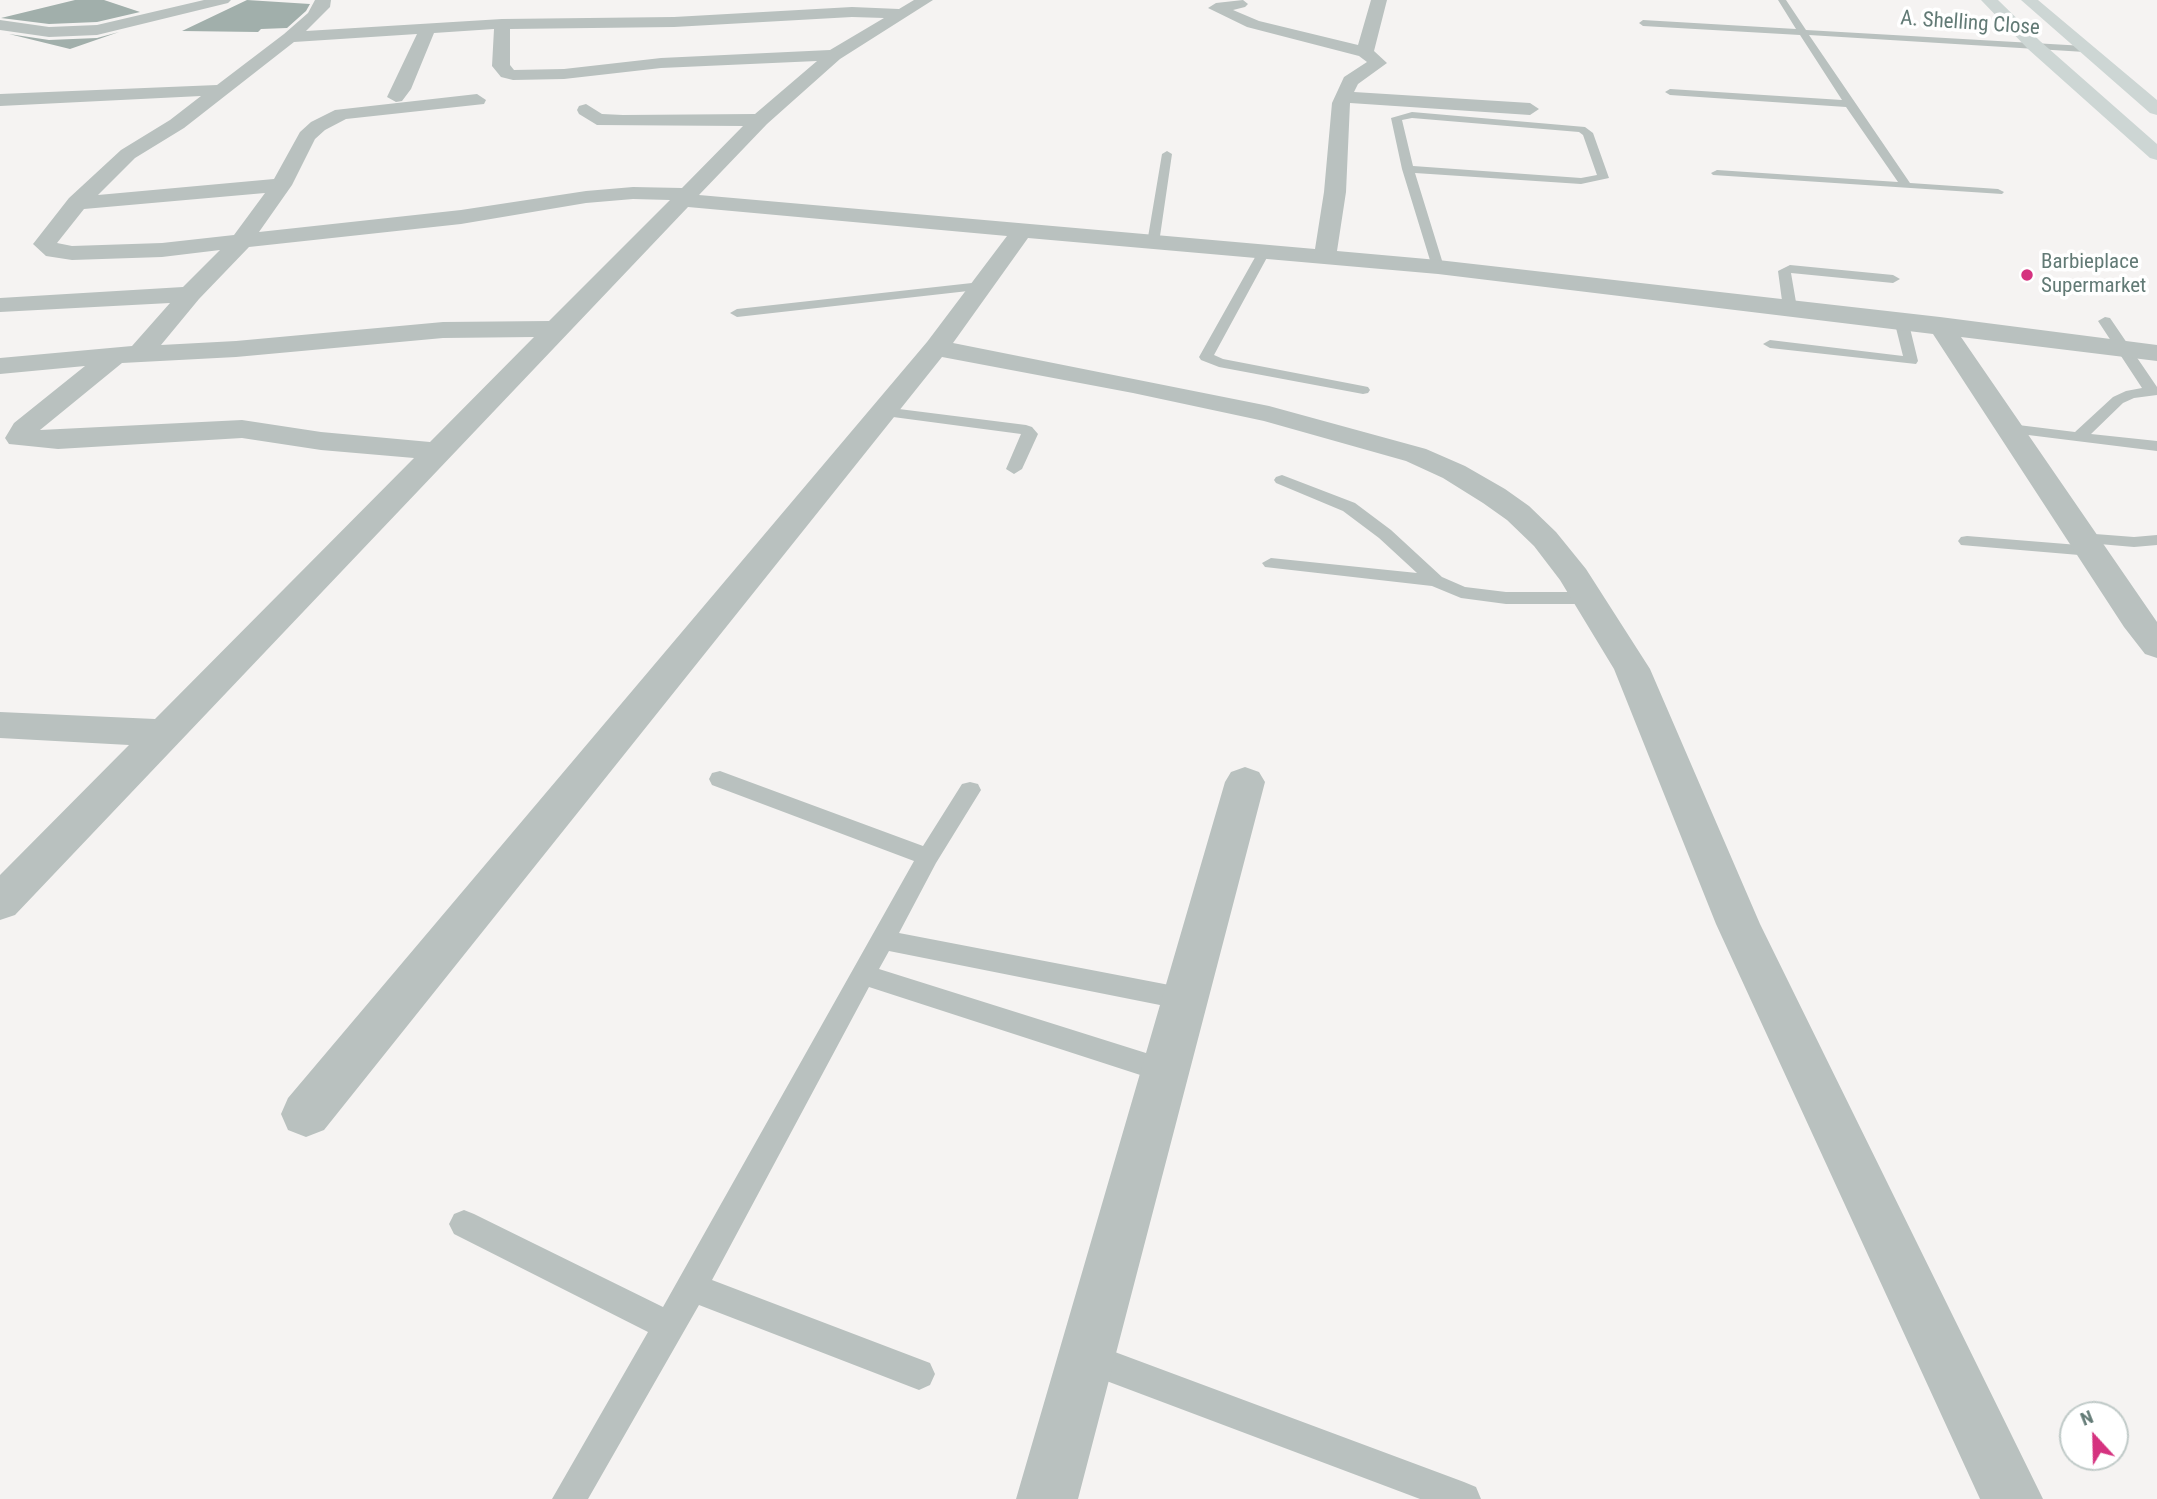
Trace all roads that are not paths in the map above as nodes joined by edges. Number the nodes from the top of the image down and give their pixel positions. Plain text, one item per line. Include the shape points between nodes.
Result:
1 (223, 0) edge
2 (323, 0) edge
3 (751, 0) edge
4 (925, 0) edge
5 (1379, 0) edge
6 (1782, 0) edge
7 (1989, 0) edge
8 (2029, 0) edge
9 (1240, 4) dead end
10 (811, 7) edge
11 (900, 14) junction
12 (748, 17) junction
13 (499, 19) junction
14 (1643, 23) dead end
15 (0, 25) edge
16 (428, 28) junction
17 (1803, 31) junction
18 (680, 35) junction
19 (290, 37) junction
20 (2034, 45) junction
21 (2085, 49) junction
22 (1365, 52) junction
23 (834, 55) junction
24 (222, 90) junction
25 (1670, 92) dead end
26 (396, 97) dead end
27 (1343, 97) junction
28 (0, 100) edge
29 (477, 100) dead end
30 (1849, 104) junction
31 (2157, 108) edge
32 (1530, 109) dead end
33 (586, 110) dead end
34 (760, 120) junction
35 (1167, 154) dead end
36 (2157, 155) edge
37 (1408, 169) junction
38 (1717, 173) dead end
39 (281, 185) junction
40 (1907, 186) junction
41 (1998, 192) dead end
42 (683, 197) junction
43 (77, 203) junction
44 (1021, 232) junction
45 (240, 242) junction
46 (1153, 243) junction
47 (1264, 252) junction
48 (1325, 257) junction
49 (1437, 267) junction
50 (1893, 279) dead end
51 (981, 286) junction
52 (190, 294) junction
53 (0, 305) edge
54 (1790, 308) junction
55 (737, 313) dead end
56 (1901, 320) junction
57 (2105, 321) dead end
58 (1940, 325) junction
59 (554, 330) junction
60 (1770, 344) dead end
61 (936, 348) junction
62 (2126, 349) junction
63 (127, 354) junction
64 (2157, 354) edge
65 (0, 366) edge
66 (1363, 390) dead end
67 (2154, 390) edge
68 (883, 412) junction
69 (2010, 429) junction
70 (2078, 437) junction
71 (2157, 446) edge
72 (438, 451) junction
73 (1014, 469) dead end
74 (1282, 480) dead end
75 (2157, 540) edge
76 (1967, 541) dead end
77 (2086, 544) junction
78 (1271, 563) dead end
79 (1436, 581) junction
80 (1588, 598) junction
81 (2157, 646) edge
82 (0, 725) edge
83 (162, 733) junction
84 (720, 779) dead end
85 (1245, 782) dead end
86 (970, 790) dead end
87 (928, 857) junction
88 (0, 903) edge
89 (883, 940) junction
90 (864, 975) junction
91 (1185, 999) junction
92 (1165, 1072) junction
93 (306, 1114) dead end
94 (464, 1224) dead end
95 (692, 1287) junction
96 (668, 1326) junction
97 (1086, 1357) junction
98 (919, 1374) dead end
99 (569, 1499) edge
100 (1046, 1499) edge
101 (1464, 1499) edge
102 (2012, 1499) edge

1 - 15 street via 97,30 49,32
2 - 19 street via 314,16
3 - 12 street
4 - 11 street
5 - 22 street
6 - 17 lane
7 - 20 main road
8 - 21 main road
9 - 22 street via 1209,7 1253,24
10 - 11 street
10 - 12 street
11 - 23 street
12 - 18 street
13 - 16 street
13 - 18 street
13 - 18 street via 501,65 513,75 564,74
14 - 17 lane, A. Shelling Close
16 - 19 street
16 - 26 street
17 - 20 lane, A. Shelling Close
17 - 30 lane
18 - 23 street
19 - 24 street
20 - 21 lane, A. Shelling Close
20 - 36 main road
21 - 31 main road
22 - 27 street via 1378,63 1350,82
23 - 34 street
24 - 28 street
24 - 43 street via 128,154
25 - 30 lane
27 - 32 street
27 - 48 street
29 - 39 street via 330,117 307,136
30 - 40 lane
33 - 34 street via 597,118 640,122
34 - 42 street
35 - 46 lane
37 - 37 lane via 1396,118 1412,115 1581,129 1588,133 1603,178 1581,181
37 - 49 lane
38 - 40 lane
39 - 43 street
39 - 45 street
40 - 41 lane
42 - 44 street
42 - 45 street via 586,197 461,217
42 - 59 street
43 - 45 street via 44,244 54,251 116,252
44 - 46 street
44 - 51 street
45 - 52 street
46 - 47 street
47 - 48 street
47 - 66 lane via 1206,357
48 - 49 street
49 - 54 street
50 - 54 lane via 1790,269 1784,271
51 - 55 lane
51 - 61 street
52 - 53 street
52 - 63 street
54 - 56 street
56 - 58 street
56 - 60 lane via 1910,361
57 - 62 lane
58 - 62 street
58 - 69 street
59 - 63 street via 443,330
59 - 72 street
61 - 68 street
61 - 80 street via 1269,414 1416,455 1454,472 1518,513 1545,539
62 - 64 street
62 - 67 lane
63 - 65 street
63 - 72 street via 24,429 19,438 58,440 242,429
67 - 70 lane via 2119,400
68 - 73 lane via 1026,430 1030,434
68 - 93 street
69 - 70 lane
69 - 77 street
70 - 71 lane
72 - 83 street
74 - 79 lane via 1349,507
75 - 77 lane
76 - 77 lane
77 - 81 street
78 - 79 lane
79 - 80 lane via 1461,592 1506,598
80 - 102 street via 1632,669 1738,924
82 - 83 street
83 - 88 street
84 - 87 lane
85 - 91 street
86 - 87 lane
87 - 89 lane
89 - 90 lane
89 - 91 lane
90 - 92 lane
90 - 95 lane
91 - 92 street
92 - 97 street
94 - 96 lane
95 - 96 lane
95 - 98 lane
96 - 99 lane
97 - 100 street
97 - 101 lane

